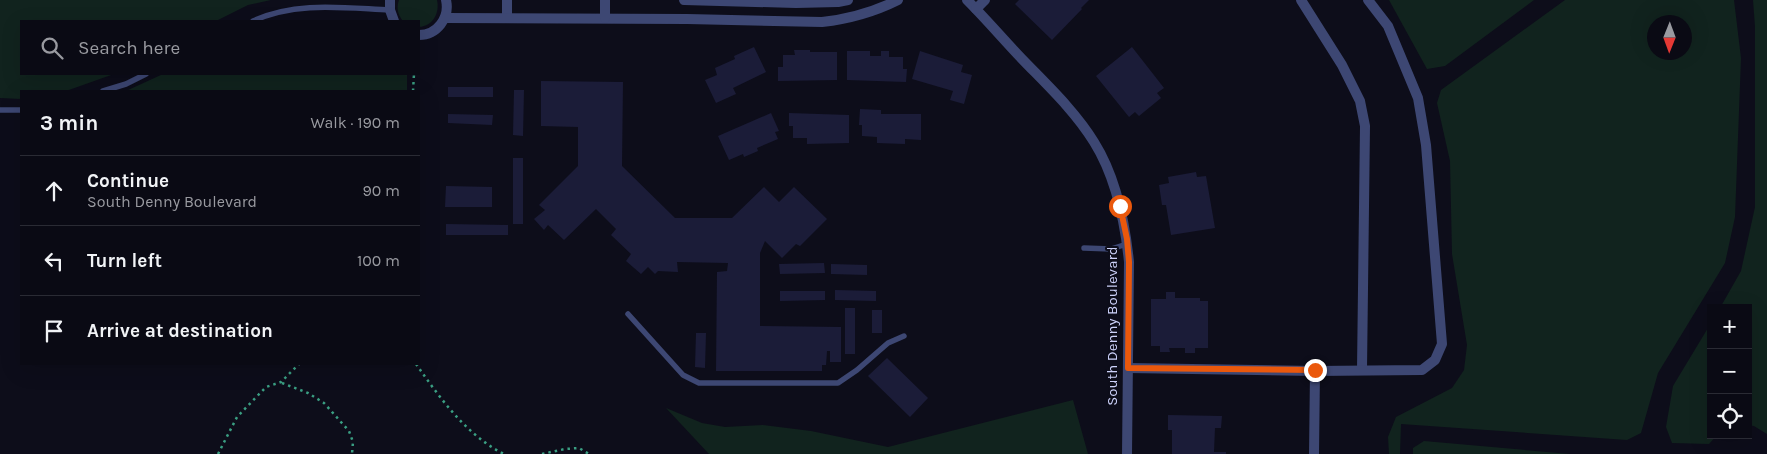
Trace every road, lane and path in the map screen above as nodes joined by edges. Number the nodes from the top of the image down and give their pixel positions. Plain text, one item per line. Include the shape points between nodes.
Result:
1 (446, 0) edge
2 (507, 0) edge
3 (604, 0) edge
4 (684, 0) edge
5 (848, 0) edge
6 (898, 0) edge
7 (967, 0) edge
8 (985, 0) edge
9 (1301, 0) edge
10 (1368, 0) edge
11 (390, 5) edge
12 (976, 9) junction
13 (445, 18) junction
14 (507, 18) junction
15 (604, 18) junction
16 (255, 20) edge
17 (394, 20) edge
18 (420, 35) edge
19 (144, 75) edge
20 (414, 75) edge
21 (106, 90) edge
22 (413, 90) edge
23 (0, 110) edge
24 (20, 110) edge
25 (1127, 244) junction
26 (1084, 248) dead end
27 (628, 314) dead end
28 (904, 336) dead end
29 (298, 365) edge
30 (417, 365) edge
31 (1128, 368) junction
32 (1315, 370) junction
33 (1362, 370) junction
34 (281, 382) junction
35 (218, 454) edge
36 (352, 454) edge
37 (504, 454) edge
38 (542, 454) edge
39 (589, 454) edge
40 (1127, 454) edge
41 (1314, 454) edge

1 - 13 street
2 - 14 street
3 - 15 street
4 - 5 street via 796,3
6 - 15 street via 870,12 822,22
7 - 12 street, South Denny Boulevard
8 - 12 street
9 - 33 street via 1342,65 1360,101 1365,126
10 - 33 street via 1388,26 1418,98 1426,145 1442,344 1435,360 1422,370
11 - 16 lane via 314,6
11 - 17 street
12 - 25 street, South Denny Boulevard via 1081,122 1095,144 1120,206
13 - 14 street
13 - 18 street via 433,32
14 - 15 street
19 - 21 lane
20 - 22 path
23 - 24 lane
25 - 26 lane via 1111,249
25 - 31 street, South Denny Boulevard
27 - 28 lane via 683,375 699,382 838,384 888,343
29 - 34 path
30 - 37 path via 470,431
31 - 32 street
31 - 40 street, South Denny Boulevard
32 - 33 street
32 - 41 street
34 - 35 path via 266,387 237,417
34 - 36 path via 324,403 349,431 353,442
38 - 39 path via 579,448

